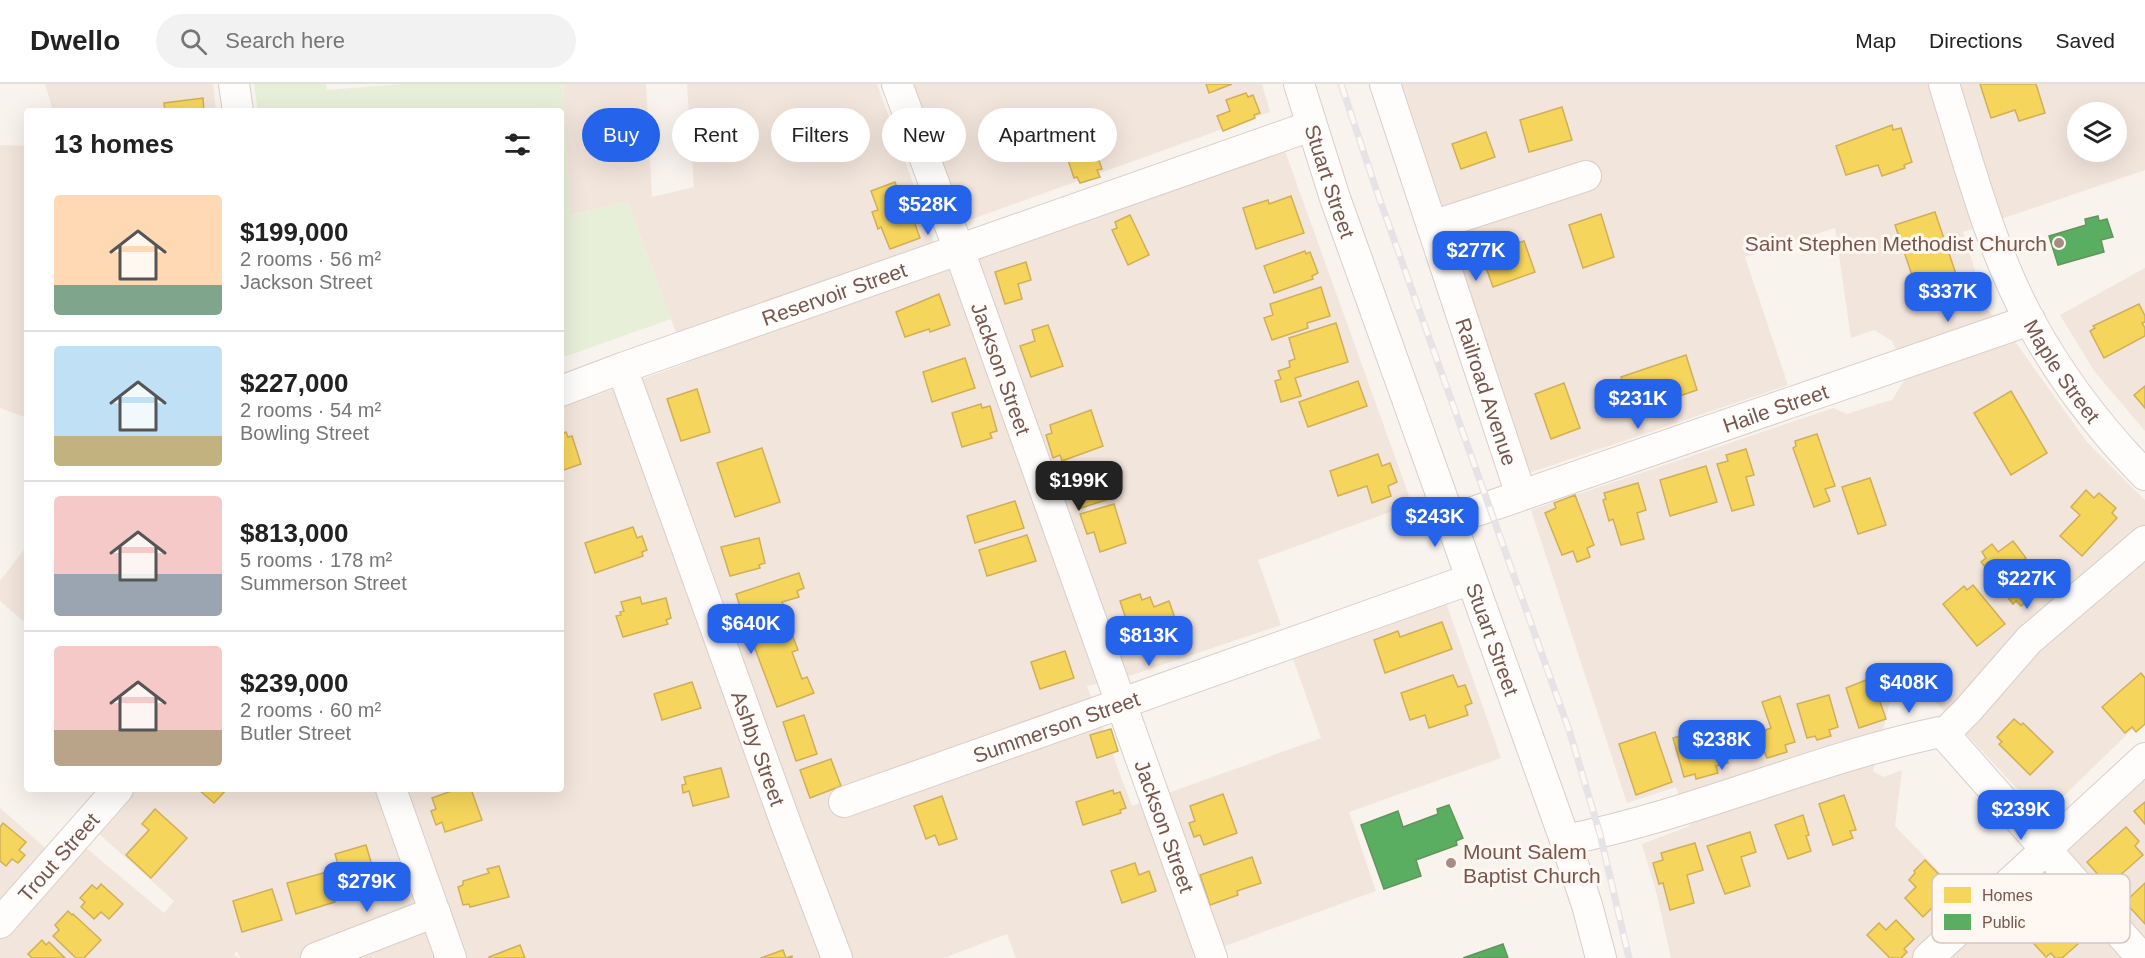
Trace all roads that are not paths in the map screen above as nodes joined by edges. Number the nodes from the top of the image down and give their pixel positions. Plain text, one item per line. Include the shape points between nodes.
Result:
1 (234, 84) edge
2 (897, 84) edge
3 (1299, 84) edge
4 (1385, 84) edge
5 (1944, 84) edge
6 (238, 108) edge
7 (1311, 126) junction
8 (1586, 176) dead end
9 (1432, 226) junction
10 (959, 250) junction
11 (2030, 320) junction
12 (622, 368) junction
13 (564, 391) edge
14 (2145, 475) edge
15 (1521, 495) junction
16 (1450, 520) junction
17 (2145, 541) edge
18 (1471, 579) junction
19 (1121, 703) junction
20 (1942, 733) junction
21 (2145, 758) edge
22 (115, 792) edge
23 (392, 792) edge
24 (844, 802) dead end
25 (1565, 840) junction
26 (2047, 850) junction
27 (2021, 874) edge
28 (2068, 874) edge
29 (435, 912) junction
30 (0, 923) edge
31 (1945, 943) edge
32 (2129, 943) edge
33 (316, 958) edge
34 (451, 958) edge
35 (837, 958) edge
36 (1212, 958) edge
37 (1601, 958) edge
38 (1928, 958) edge
39 (2142, 958) edge

1 - 6 street
2 - 10 street, Jackson Street
3 - 7 street, Stuart Street
4 - 9 street, Railroad Avenue
5 - 11 street, Maple Street via 1980,201
7 - 10 street, Reservoir Street
7 - 16 street, Stuart Street
8 - 9 street
9 - 15 street, Railroad Avenue
10 - 12 street, Reservoir Street
10 - 19 street, Jackson Street
11 - 14 street, Maple Street via 2084,405
11 - 15 street, Haile Street
12 - 13 street, Reservoir Street
12 - 35 street, Ashby Street
15 - 16 street, Haile Street
16 - 18 street, Stuart Street
17 - 20 street via 2029,640 1968,710
18 - 19 street, Summerson Street
18 - 25 street, Stuart Street
19 - 24 street, Summerson Street
19 - 36 street, Jackson Street
20 - 25 street via 1888,743 1620,829
20 - 26 street
21 - 26 street
22 - 30 street, Trout Street
23 - 29 street
25 - 37 street, Stuart Street
26 - 27 street
26 - 28 street
29 - 33 street
29 - 34 street
31 - 38 street
32 - 39 street

